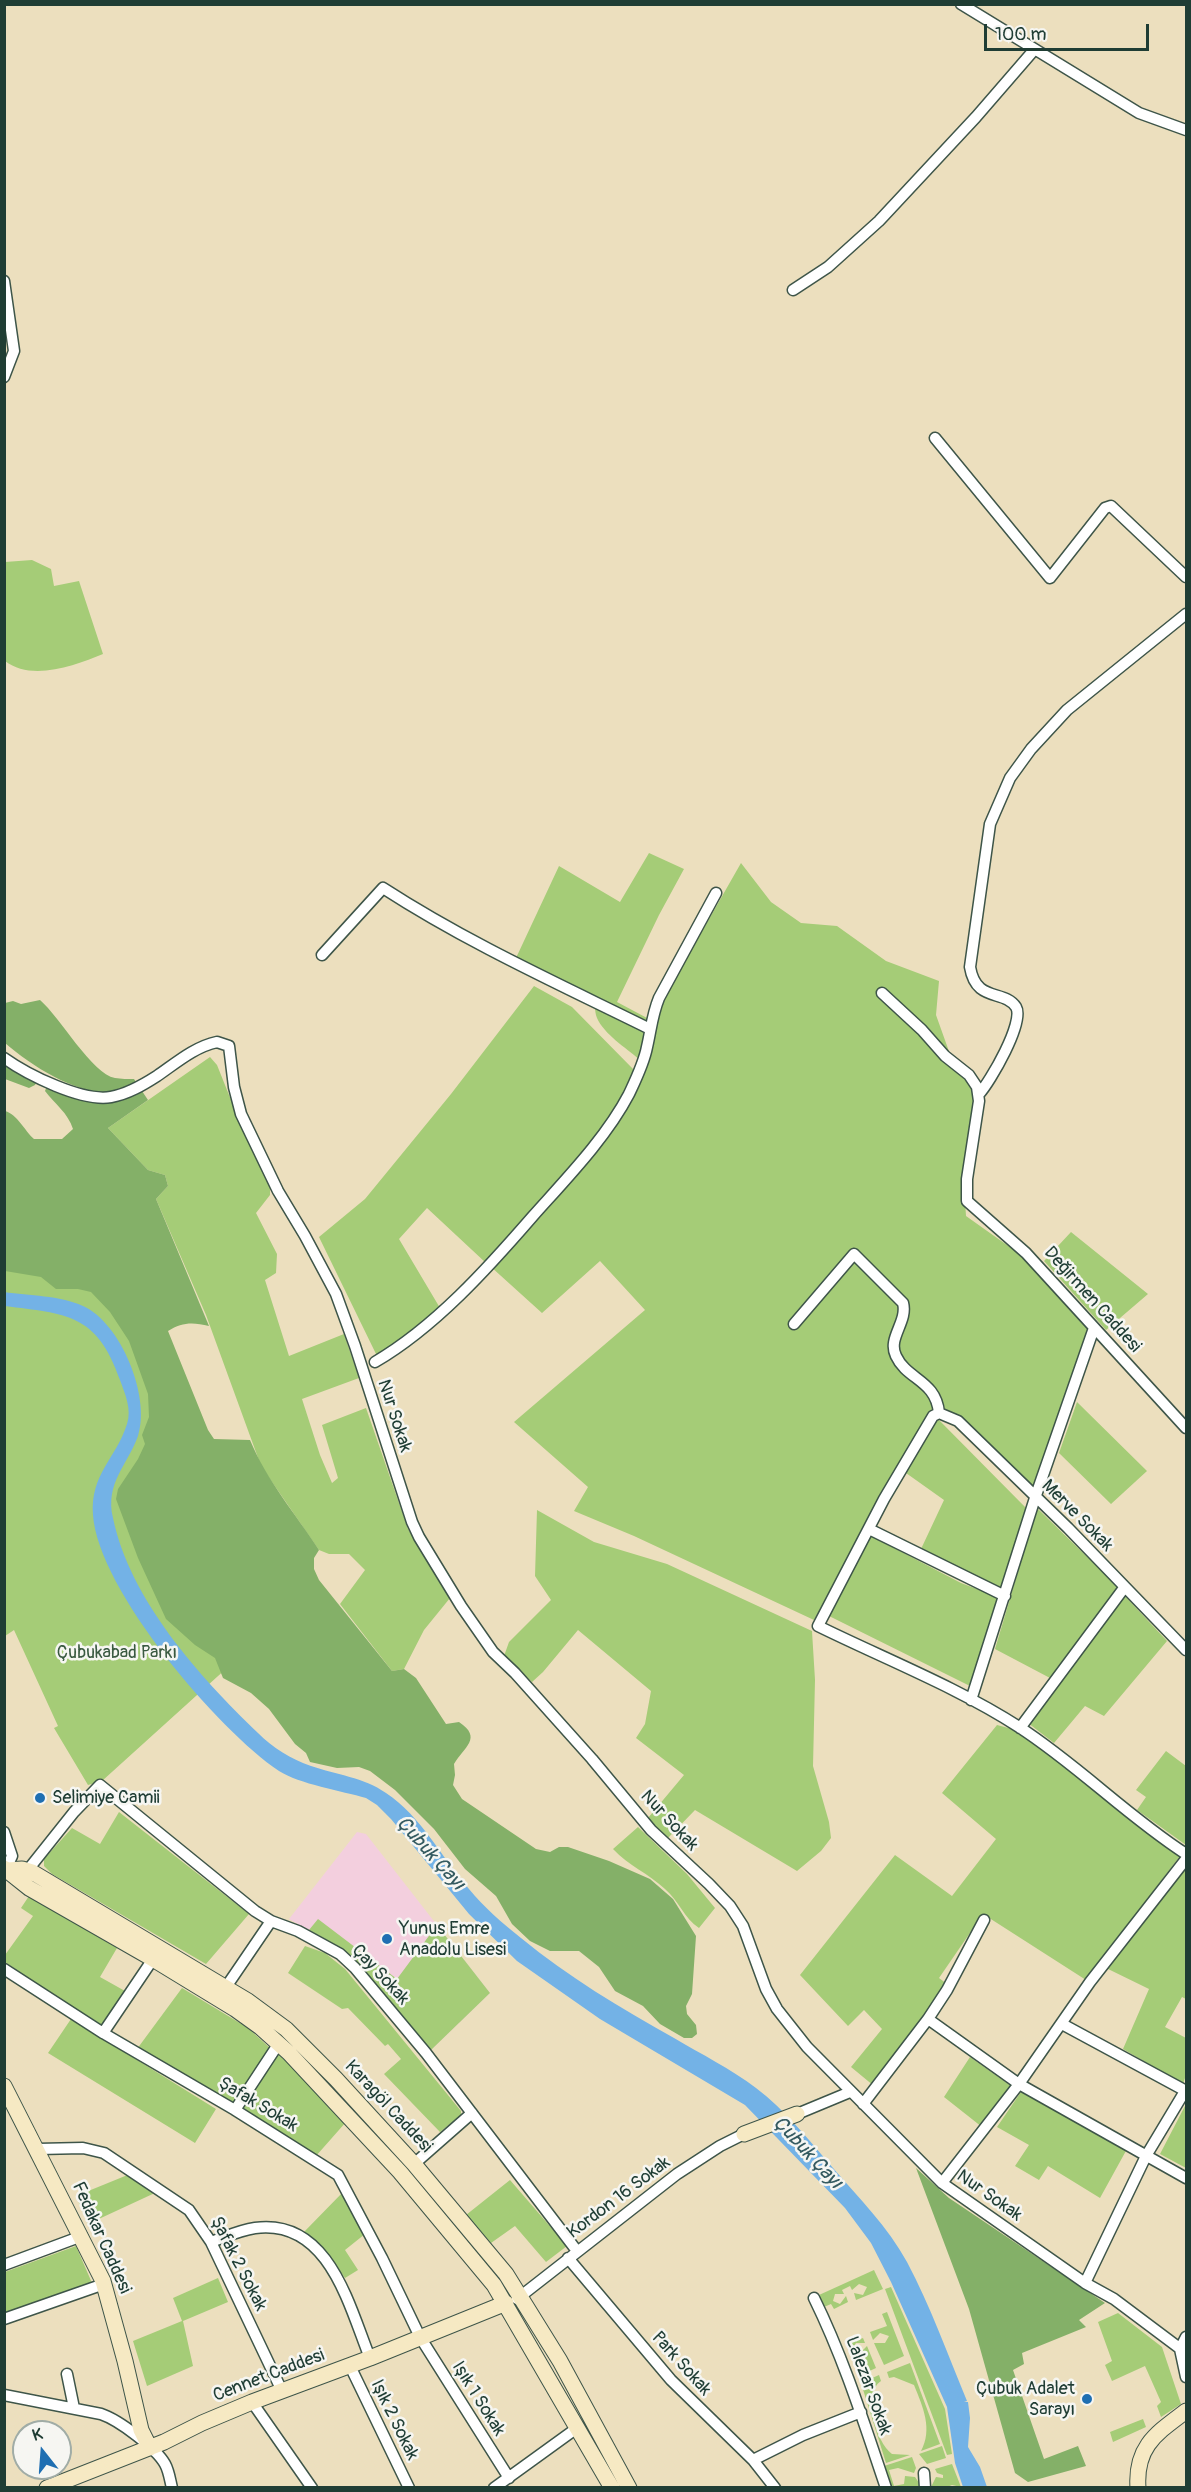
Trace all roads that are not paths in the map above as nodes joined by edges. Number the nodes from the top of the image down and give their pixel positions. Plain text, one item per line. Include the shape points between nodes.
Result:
1 (961, 4) edge
2 (1034, 50) junction
3 (1186, 130) edge
4 (4, 282) edge
5 (793, 290) dead end
6 (4, 377) edge
7 (935, 438) dead end
8 (1186, 577) edge
9 (1186, 614) edge
10 (716, 893) dead end
11 (322, 955) dead end
12 (882, 993) dead end
13 (650, 1029) junction
14 (4, 1058) edge
15 (979, 1094) junction
16 (794, 1324) dead end
17 (1094, 1328) junction
18 (375, 1362) dead end
19 (939, 1413) junction
20 (1186, 1428) edge
21 (1035, 1498) junction
22 (868, 1528) junction
23 (1124, 1588) junction
24 (1005, 1596) junction
25 (1186, 1650) edge
26 (971, 1700) junction
27 (1020, 1728) junction
28 (4, 1832) edge
29 (1186, 1854) edge
30 (1186, 1859) edge
31 (6, 1869) edge
32 (27, 1871) junction
33 (984, 1920) dead end
34 (271, 1921) junction
35 (153, 1959) junction
36 (4, 1969) edge
37 (226, 1987) junction
38 (928, 2019) junction
39 (1062, 2024) junction
40 (103, 2033) junction
41 (279, 2043) junction
42 (1019, 2084) junction
43 (4, 2086) edge
44 (1186, 2091) edge
45 (850, 2092) junction
46 (863, 2104) junction
47 (236, 2110) junction
48 (472, 2113) junction
49 (797, 2114) joint
50 (744, 2134) joint
51 (38, 2148) junction
52 (1146, 2156) junction
53 (414, 2164) junction
54 (1186, 2178) edge
55 (942, 2183) junction
56 (82, 2236) junction
57 (211, 2242) junction
58 (572, 2255) junction
59 (4, 2265) edge
60 (1085, 2283) junction
61 (104, 2284) junction
62 (521, 2297) junction
63 (814, 2298) dead end
64 (506, 2303) junction
65 (4, 2319) edge
66 (420, 2337) junction
67 (1186, 2337) edge
68 (1183, 2351) edge
69 (370, 2358) junction
70 (350, 2366) junction
71 (67, 2374) dead end
72 (1186, 2378) edge
73 (282, 2391) junction
74 (4, 2395) edge
75 (252, 2402) junction
76 (74, 2408) junction
77 (1186, 2411) edge
78 (861, 2412) junction
79 (577, 2428) junction
80 (150, 2448) junction
81 (753, 2460) junction
82 (924, 2473) dead end
83 (509, 2478) junction
84 (47, 2487) edge
85 (172, 2487) edge
86 (312, 2487) edge
87 (409, 2487) edge
88 (494, 2487) edge
89 (612, 2487) edge
90 (629, 2487) edge
91 (775, 2487) edge
92 (886, 2487) edge
93 (925, 2487) edge
94 (1138, 2487) edge

1 - 2 street
2 - 3 street via 1139,113
2 - 5 street via 879,221 828,267
4 - 6 street via 14,351
7 - 8 street via 1050,578 1108,506
9 - 15 street via 1067,710 1020,763 1002,793 990,824 970,967 976,985 1014,1004 1018,1017 1012,1036
10 - 13 street via 659,998
11 - 13 street via 383,888 480,946
12 - 15 street via 969,1075
13 - 18 street via 647,1048 628,1095 564,1181 435,1318
14 - 45 street, Nur Sokak via 55,1085 110,1098 138,1088 199,1048 217,1042 229,1046 241,1114 278,1191 336,1294 412,1522 461,1606 493,1652 585,1751 651,1830 730,1906 743,1926 777,2009
15 - 17 street, Değirmen Caddesi via 967,1201 1026,1253
16 - 19 street via 854,1254 901,1298 904,1312 894,1340 895,1355 936,1395
17 - 20 street, Değirmen Caddesi
17 - 21 street
19 - 21 street, Merve Sokak via 958,1421
19 - 22 street via 933,1416
21 - 23 street, Merve Sokak
21 - 24 street
22 - 24 street
22 - 26 street via 818,1626
23 - 25 street, Merve Sokak
23 - 27 street
24 - 26 street
26 - 27 street
27 - 29 street
28 - 31 street via 12,1856
30 - 39 street
31 - 32 main road, Karagöl Caddesi
31 - 35 main road via 29,1888
32 - 34 street, Çay Sokak via 99,1785
32 - 37 main road, Karagöl Caddesi
33 - 38 street
34 - 37 street
34 - 48 street, Çay Sokak via 298,1931 346,1960
35 - 40 street
35 - 41 main road via 235,2009
36 - 40 street, Şafak Sokak
37 - 53 main road, Karagöl Caddesi via 299,2041
38 - 42 street
38 - 46 street
39 - 42 street
39 - 44 street
40 - 47 street, Şafak Sokak
41 - 47 street
41 - 64 main road via 400,2172
42 - 52 street
42 - 55 street
43 - 51 main road, Fedakar Caddesi
44 - 52 street
45 - 46 street, Nur Sokak
45 - 49 street
46 - 55 street, Nur Sokak
47 - 66 street, Şafak Sokak via 338,2175
48 - 53 street
48 - 58 street, Çay Sokak
49 - 50 main road
50 - 58 street, Kordon 16 Sokak via 677,2174
51 - 56 main road, Fedakar Caddesi
51 - 57 street, Şafak 2 Sokak via 83,2148 104,2153 182,2204
52 - 54 street
52 - 60 street
53 - 62 main road, Karagöl Caddesi via 485,2247
55 - 60 street, Nur Sokak
56 - 59 street
56 - 61 main road, Fedakar Caddesi
57 - 69 street via 266,2227 294,2232 309,2240 338,2278
57 - 73 street, Şafak 2 Sokak
58 - 62 street, Kordon 16 Sokak
58 - 81 street, Park Sokak via 671,2380
60 - 68 street, Nur Sokak via 1114,2299
61 - 65 street
61 - 80 main road, Fedakar Caddesi via 141,2430
62 - 64 street, Kordon 16 Sokak
62 - 90 main road, Karagöl Caddesi
63 - 78 street, Lalezar Sokak via 834,2337
64 - 66 main road, Cennet Caddesi
64 - 79 main road
66 - 69 main road, Cennet Caddesi
66 - 83 street, Işık 1 Sokak
67 - 68 street
68 - 72 street
69 - 70 main road, Cennet Caddesi
70 - 73 main road, Cennet Caddesi
70 - 87 street, Işık 2 Sokak
71 - 76 street
73 - 75 main road, Cennet Caddesi
74 - 76 street
75 - 80 main road, Cennet Caddesi
75 - 86 street
76 - 80 street via 114,2419
77 - 94 main road via 1148,2443 1138,2471
78 - 81 street
78 - 92 street, Lalezar Sokak
79 - 83 street
79 - 89 main road
80 - 84 main road, Cennet Caddesi
80 - 85 street via 165,2463
81 - 91 street, Park Sokak
82 - 93 street
83 - 88 street

